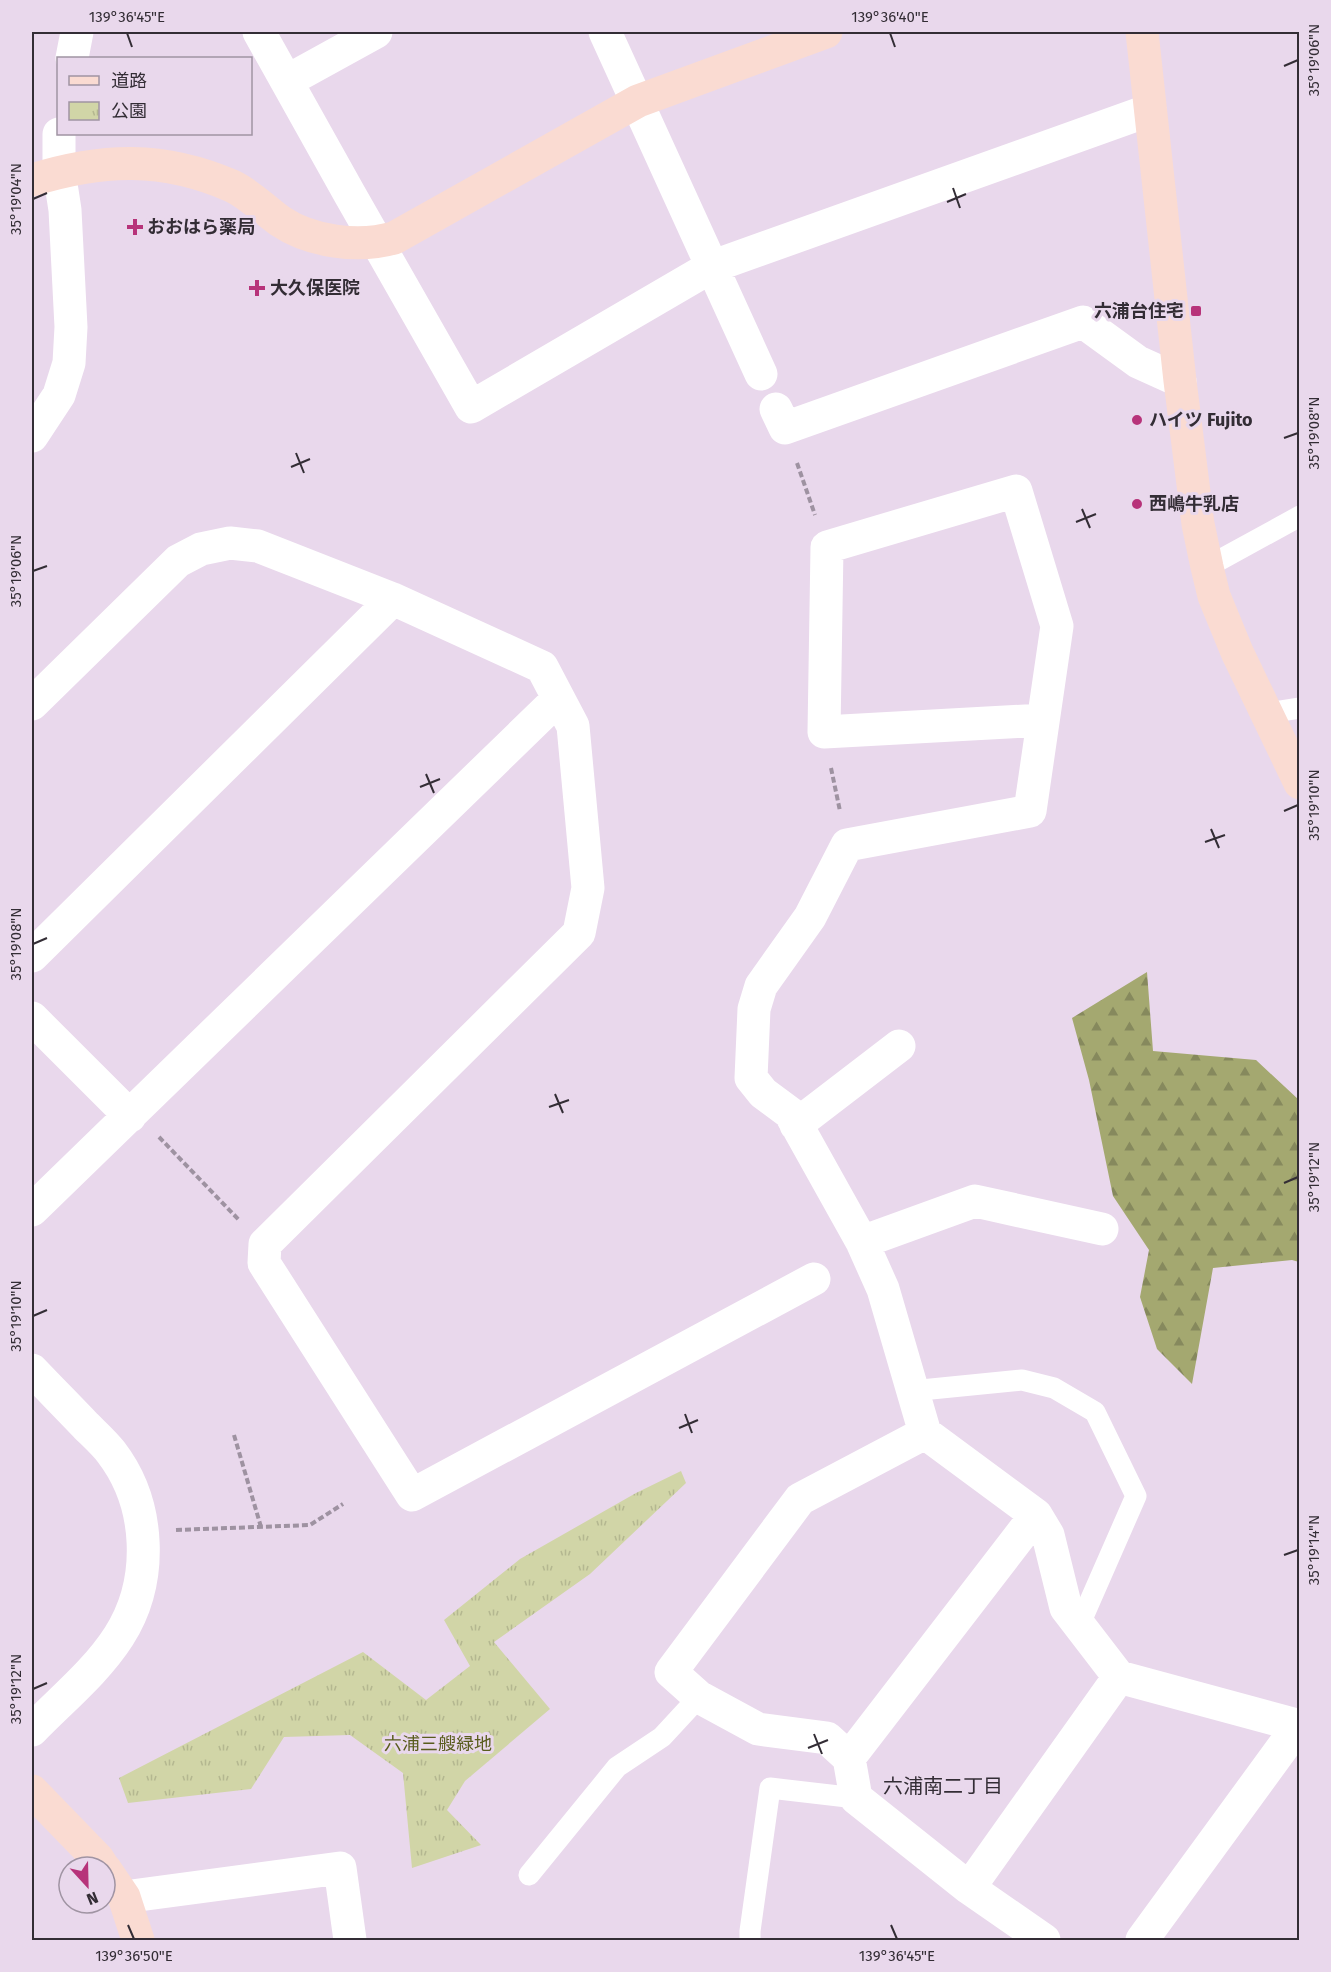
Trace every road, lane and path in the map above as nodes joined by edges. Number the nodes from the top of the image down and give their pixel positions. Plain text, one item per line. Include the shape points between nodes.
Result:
1 (77, 32) edge
2 (259, 32) edge
3 (376, 32) edge
4 (606, 32) edge
5 (826, 32) edge
6 (1142, 32) edge
7 (72, 57) edge
8 (287, 81) junction
9 (638, 101) junction
10 (1150, 110) junction
11 (59, 135) edge
12 (45, 175) edge
13 (378, 243) junction
14 (711, 267) junction
15 (761, 374) dead end
16 (1180, 381) junction
17 (777, 409) dead end
18 (32, 436) edge
19 (796, 462) dead end
20 (1299, 516) edge
21 (819, 525) dead end
22 (1207, 567) junction
23 (393, 598) junction
24 (558, 699) junction
25 (32, 704) edge
26 (1299, 708) edge
27 (1267, 713) junction
28 (1043, 720) junction
29 (829, 759) dead end
30 (1299, 783) edge
31 (841, 813) dead end
32 (32, 956) edge
33 (32, 1018) edge
34 (899, 1047) dead end
35 (143, 1125) junction
36 (796, 1125) junction
37 (32, 1210) edge
38 (242, 1223) dead end
39 (1102, 1229) dead end
40 (862, 1242) junction
41 (814, 1279) dead end
42 (32, 1370) edge
43 (911, 1391) junction
44 (925, 1433) junction
45 (234, 1435) dead end
46 (343, 1504) dead end
47 (1036, 1515) junction
48 (261, 1527) junction
49 (142, 1531) junction
50 (1079, 1626) junction
51 (1119, 1677) junction
52 (699, 1697) junction
53 (1299, 1726) edge
54 (32, 1730) edge
55 (849, 1758) junction
56 (32, 1791) edge
57 (856, 1798) junction
58 (94, 1855) edge
59 (529, 1875) dead end
60 (117, 1887) edge
61 (969, 1888) junction
62 (124, 1897) junction
63 (138, 1941) edge
64 (350, 1941) edge
65 (750, 1941) edge
66 (1044, 1941) edge
67 (1142, 1941) edge

1 - 7 street
2 - 8 street
3 - 8 street
4 - 9 street
5 - 9 street
6 - 10 street
8 - 13 street
9 - 13 street via 394,238
9 - 14 street
10 - 14 street
10 - 16 street
11 - 12 street
12 - 13 street via 94,164 166,165 234,188 295,229 336,241
12 - 18 street via 65,210 71,327 69,363 59,395
13 - 14 street via 471,407
14 - 15 street
16 - 17 street via 1138,362 1083,322 785,428
16 - 22 street
19 - 21 path
20 - 22 lane
22 - 27 street via 1224,623
23 - 24 street via 542,667
23 - 25 street via 258,546 230,543 201,549 178,561
23 - 32 street
24 - 35 street
24 - 41 street via 573,726 588,888 579,933 265,1244 264,1263 412,1495
26 - 27 lane
27 - 30 street
28 - 28 street via 824,732 827,547 1016,491 1057,626
28 - 36 street via 1030,811 847,845 810,916 761,986 754,1009 751,1078 763,1093 790,1113
29 - 31 path
33 - 35 street
34 - 36 street
35 - 37 street
35 - 38 path
36 - 40 street
39 - 40 street via 975,1201
40 - 43 street via 883,1289
42 - 49 street via 110,1451 136,1500
43 - 44 street
43 - 50 lane via 1022,1380 1054,1388 1095,1412 1136,1496
44 - 47 street
44 - 52 street via 800,1499 671,1672
45 - 48 path
46 - 48 path via 310,1525
47 - 50 street via 1048,1535 1066,1608
47 - 55 street
48 - 49 path
49 - 54 street via 143,1566 134,1605 119,1636 99,1663
50 - 51 street
51 - 53 street
51 - 61 street
52 - 55 street via 758,1729 827,1738
52 - 59 lane via 662,1737 618,1767
53 - 67 street
55 - 57 street
56 - 58 street
57 - 61 street
57 - 65 lane via 770,1788
60 - 62 street
61 - 66 street
62 - 63 street
62 - 64 street via 340,1868

